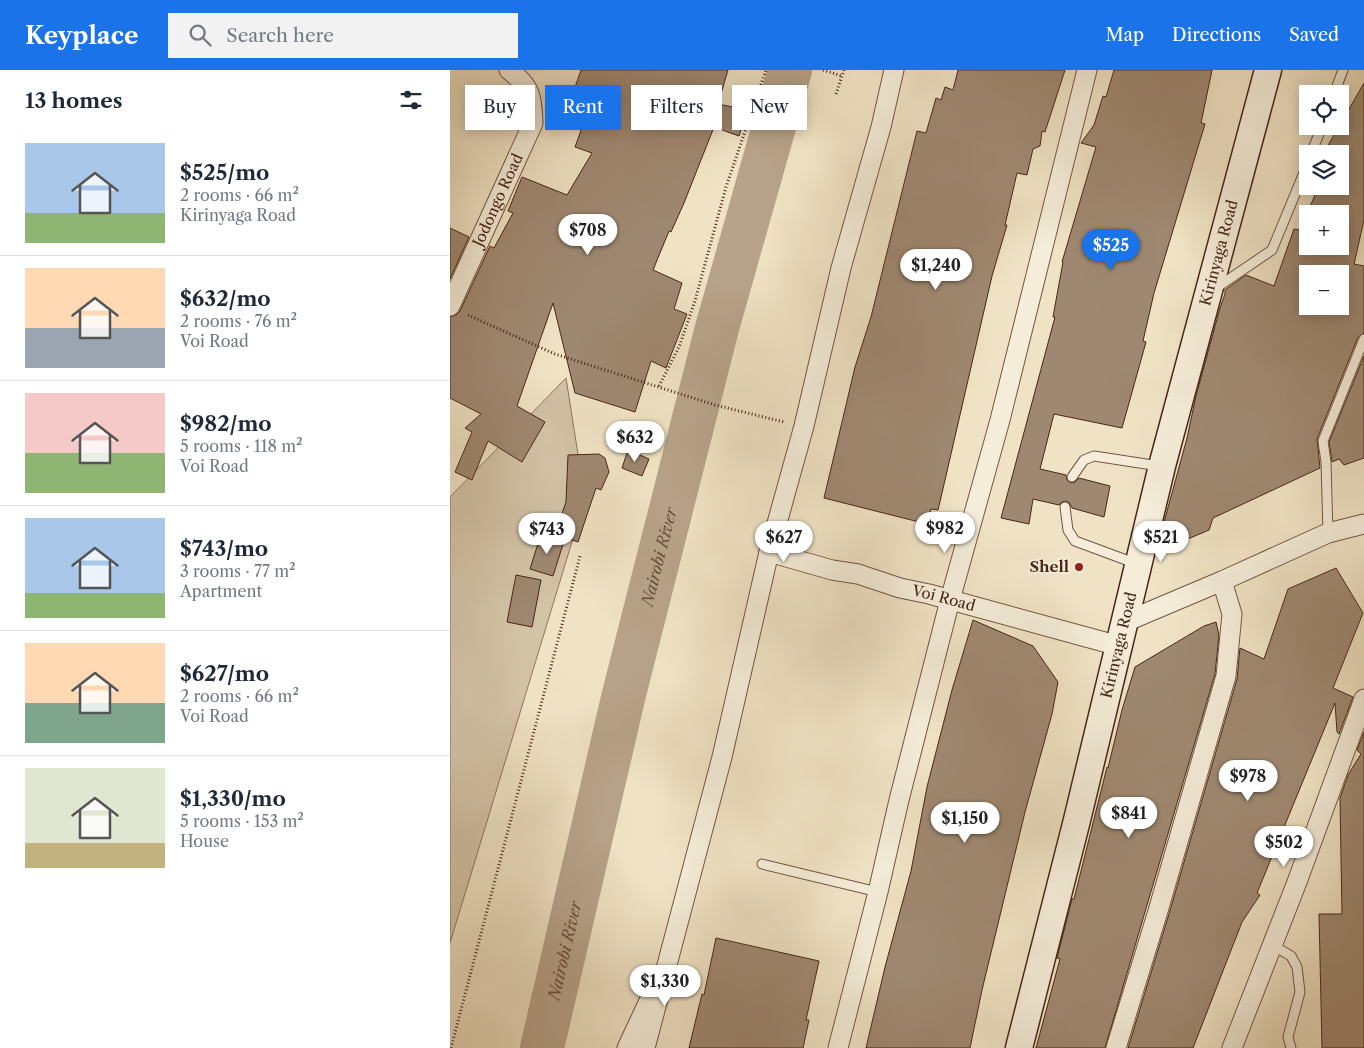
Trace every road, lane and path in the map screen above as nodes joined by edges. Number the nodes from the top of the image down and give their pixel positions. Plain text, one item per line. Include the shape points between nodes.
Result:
1 (509, 70) edge
2 (766, 70) edge
3 (823, 70) edge
4 (844, 70) edge
5 (894, 70) edge
6 (1087, 70) edge
7 (1268, 70) edge
8 (1343, 70) edge
9 (842, 76) junction
10 (1337, 85) edge
11 (836, 94) dead end
12 (1299, 185) edge
13 (1208, 294) junction
14 (450, 306) edge
15 (468, 315) dead end
16 (1364, 339) edge
17 (661, 387) junction
18 (804, 426) junction
19 (1162, 466) junction
20 (1072, 477) dead end
21 (1065, 507) dead end
22 (1364, 524) edge
23 (1328, 533) junction
24 (769, 552) junction
25 (580, 556) dead end
26 (1139, 564) junction
27 (1222, 581) junction
28 (950, 600) junction
29 (1122, 634) junction
30 (1364, 699) edge
31 (762, 864) dead end
32 (878, 892) junction
33 (1272, 945) junction
34 (671, 953) junction
35 (451, 1048) edge
36 (627, 1048) edge
37 (645, 1048) edge
38 (838, 1048) edge
39 (1019, 1048) edge
40 (1116, 1048) edge
41 (1232, 1048) edge
42 (1291, 1048) edge

1 - 14 street, Jodongo Road via 522,80 532,100 533,123
2 - 17 path via 726,186 695,301
3 - 9 path
4 - 9 path
5 - 18 street via 841,268
6 - 28 street via 1000,420
7 - 13 street, Kirinyaga Road
8 - 10 lane
9 - 11 path
12 - 13 lane via 1272,250
13 - 19 street, Kirinyaga Road
15 - 17 path via 555,354
16 - 23 lane via 1323,441
17 - 18 path via 715,406
18 - 24 street
19 - 20 lane via 1094,456 1084,460
19 - 26 street, Kirinyaga Road
21 - 26 lane via 1068,530 1075,541
22 - 23 street
23 - 27 street
24 - 28 street, Voi Road
24 - 34 street via 722,758
25 - 35 path
26 - 29 street, Kirinyaga Road
27 - 29 street
27 - 40 street via 1232,614 1226,676
28 - 29 street, Voi Road
28 - 32 street via 898,800
29 - 39 street, Kirinyaga Road
30 - 33 street
31 - 32 lane
32 - 38 street
33 - 41 street
33 - 42 lane via 1290,956 1297,967 1300,992 1288,1036
34 - 36 street
34 - 37 street

